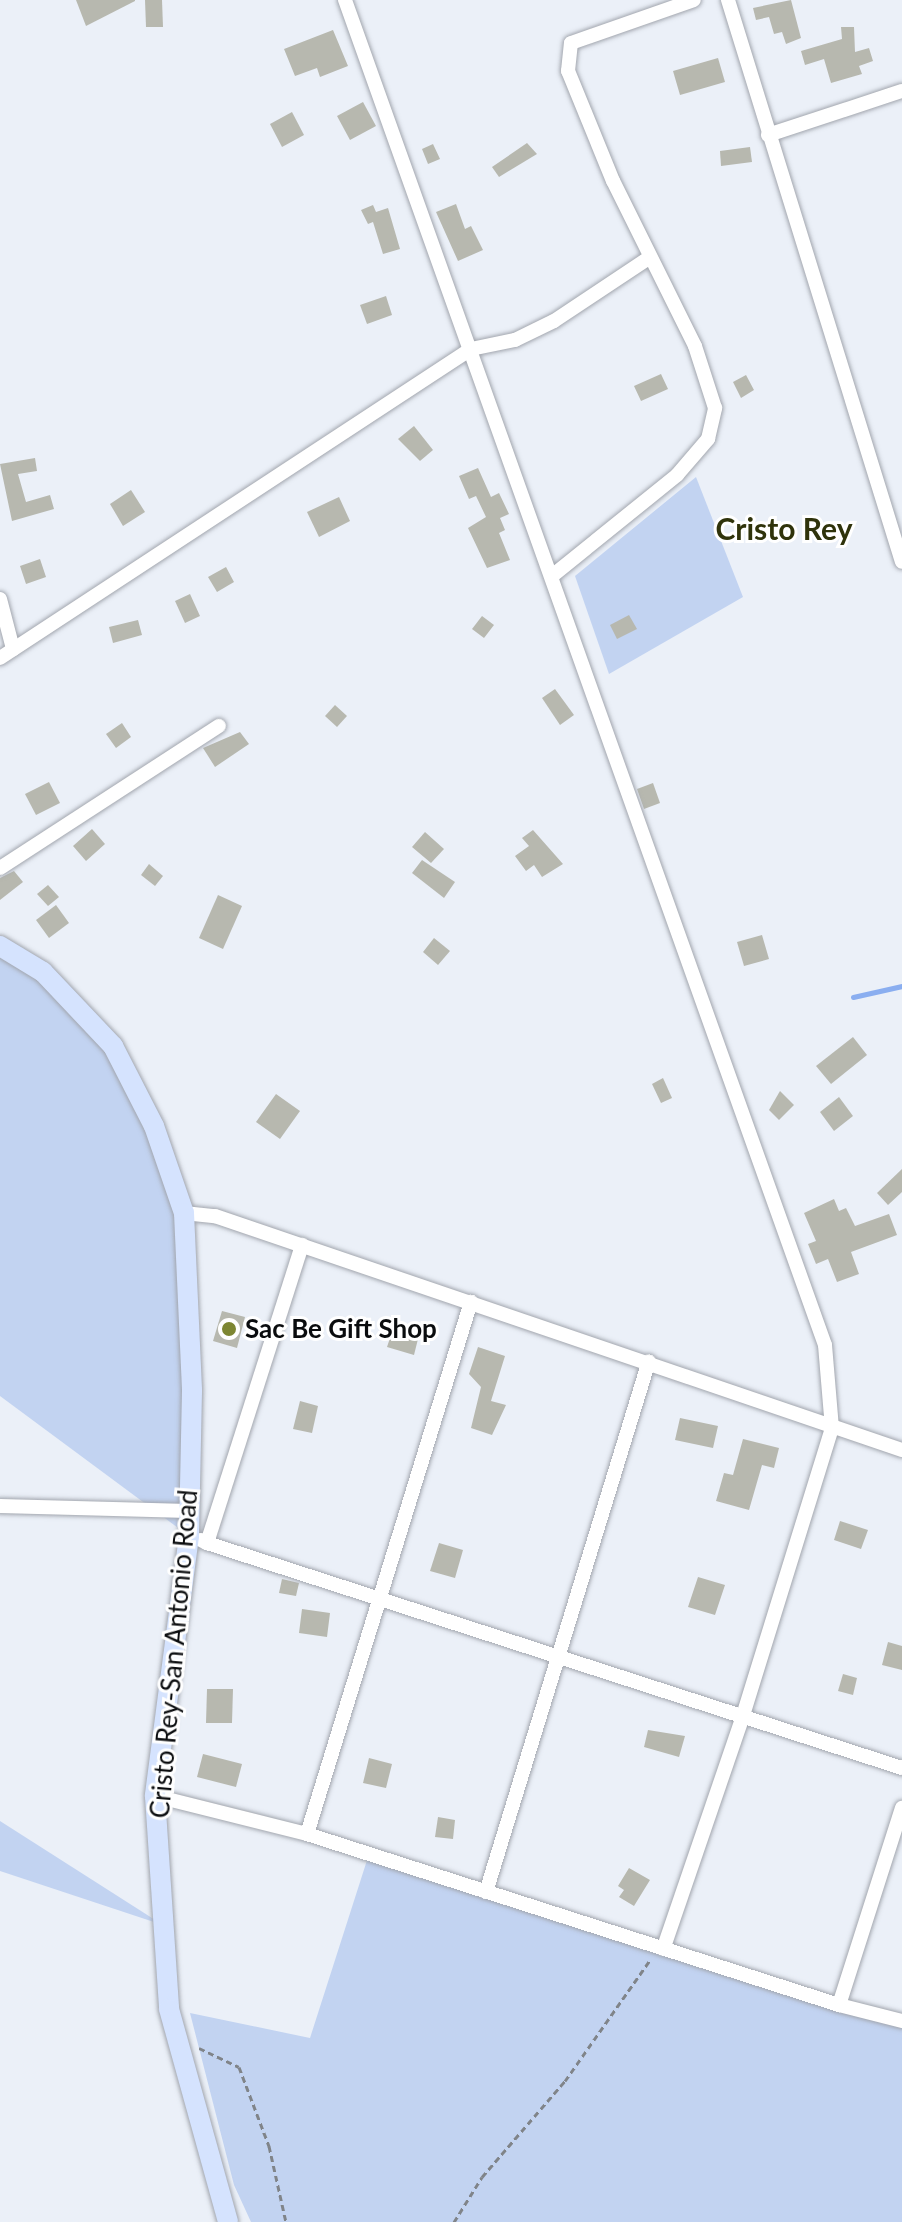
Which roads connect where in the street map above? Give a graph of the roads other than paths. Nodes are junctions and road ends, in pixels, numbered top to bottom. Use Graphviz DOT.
graph roads {
  1 [pos="345,0"];
  2 [pos="694,0"];
  3 [pos="728,0"];
  4 [pos="902,91"];
  5 [pos="768,135"];
  6 [pos="649,258"];
  7 [pos="471,349"];
  8 [pos="902,562"];
  9 [pos="552,576"];
  10 [pos="0,599"];
  11 [pos="13,649"];
  12 [pos="0,658"];
  13 [pos="219,726"];
  14 [pos="0,868"];
  15 [pos="0,946"];
  16 [pos="184,1213"];
  17 [pos="302,1245"];
  18 [pos="471,1302"];
  19 [pos="649,1361"];
  20 [pos="832,1428"];
  21 [pos="902,1450"];
  22 [pos="0,1506"];
  23 [pos="189,1511"];
  24 [pos="198,1539"];
  25 [pos="378,1598"];
  26 [pos="559,1657"];
  27 [pos="743,1716"];
  28 [pos="902,1768"];
  29 [pos="155,1796"];
  30 [pos="902,1808"];
  31 [pos="307,1834"];
  32 [pos="486,1892"];
  33 [pos="663,1949"];
  34 [pos="839,2005"];
  35 [pos="902,2021"];
  36 [pos="228,2222"];
  1 -- 7 [label="street"];
  2 -- 6 [label="street"];
  3 -- 5 [label="street"];
  4 -- 5 [label="street"];
  5 -- 8 [label="street"];
  6 -- 7 [label="street"];
  6 -- 9 [label="street"];
  7 -- 9 [label="street"];
  7 -- 11 [label="street"];
  9 -- 20 [label="street"];
  10 -- 11 [label="street"];
  11 -- 12 [label="street"];
  13 -- 14 [label="street"];
  15 -- 16 [label="main road, Cristo Rey-San Antonio Road"];
  16 -- 17 [label="street"];
  16 -- 23 [label="main road, Cristo Rey-San Antonio Road"];
  17 -- 18 [label="street"];
  17 -- 24 [label="street"];
  18 -- 19 [label="street"];
  18 -- 25 [label="street"];
  19 -- 20 [label="street"];
  19 -- 26 [label="street"];
  20 -- 21 [label="street"];
  20 -- 27 [label="street"];
  22 -- 23 [label="street"];
  23 -- 24 [label="main road, Cristo Rey-San Antonio Road"];
  24 -- 25 [label="street"];
  24 -- 29 [label="main road, Cristo Rey-San Antonio Road"];
  25 -- 26 [label="street"];
  25 -- 31 [label="street"];
  26 -- 27 [label="street"];
  26 -- 32 [label="street"];
  27 -- 28 [label="street"];
  27 -- 33 [label="street"];
  29 -- 31 [label="street"];
  29 -- 36 [label="main road, Cristo Rey-San Antonio Road"];
  30 -- 34 [label="street"];
  31 -- 32 [label="street"];
  32 -- 33 [label="street"];
  33 -- 34 [label="street"];
  34 -- 35 [label="street"];
}
